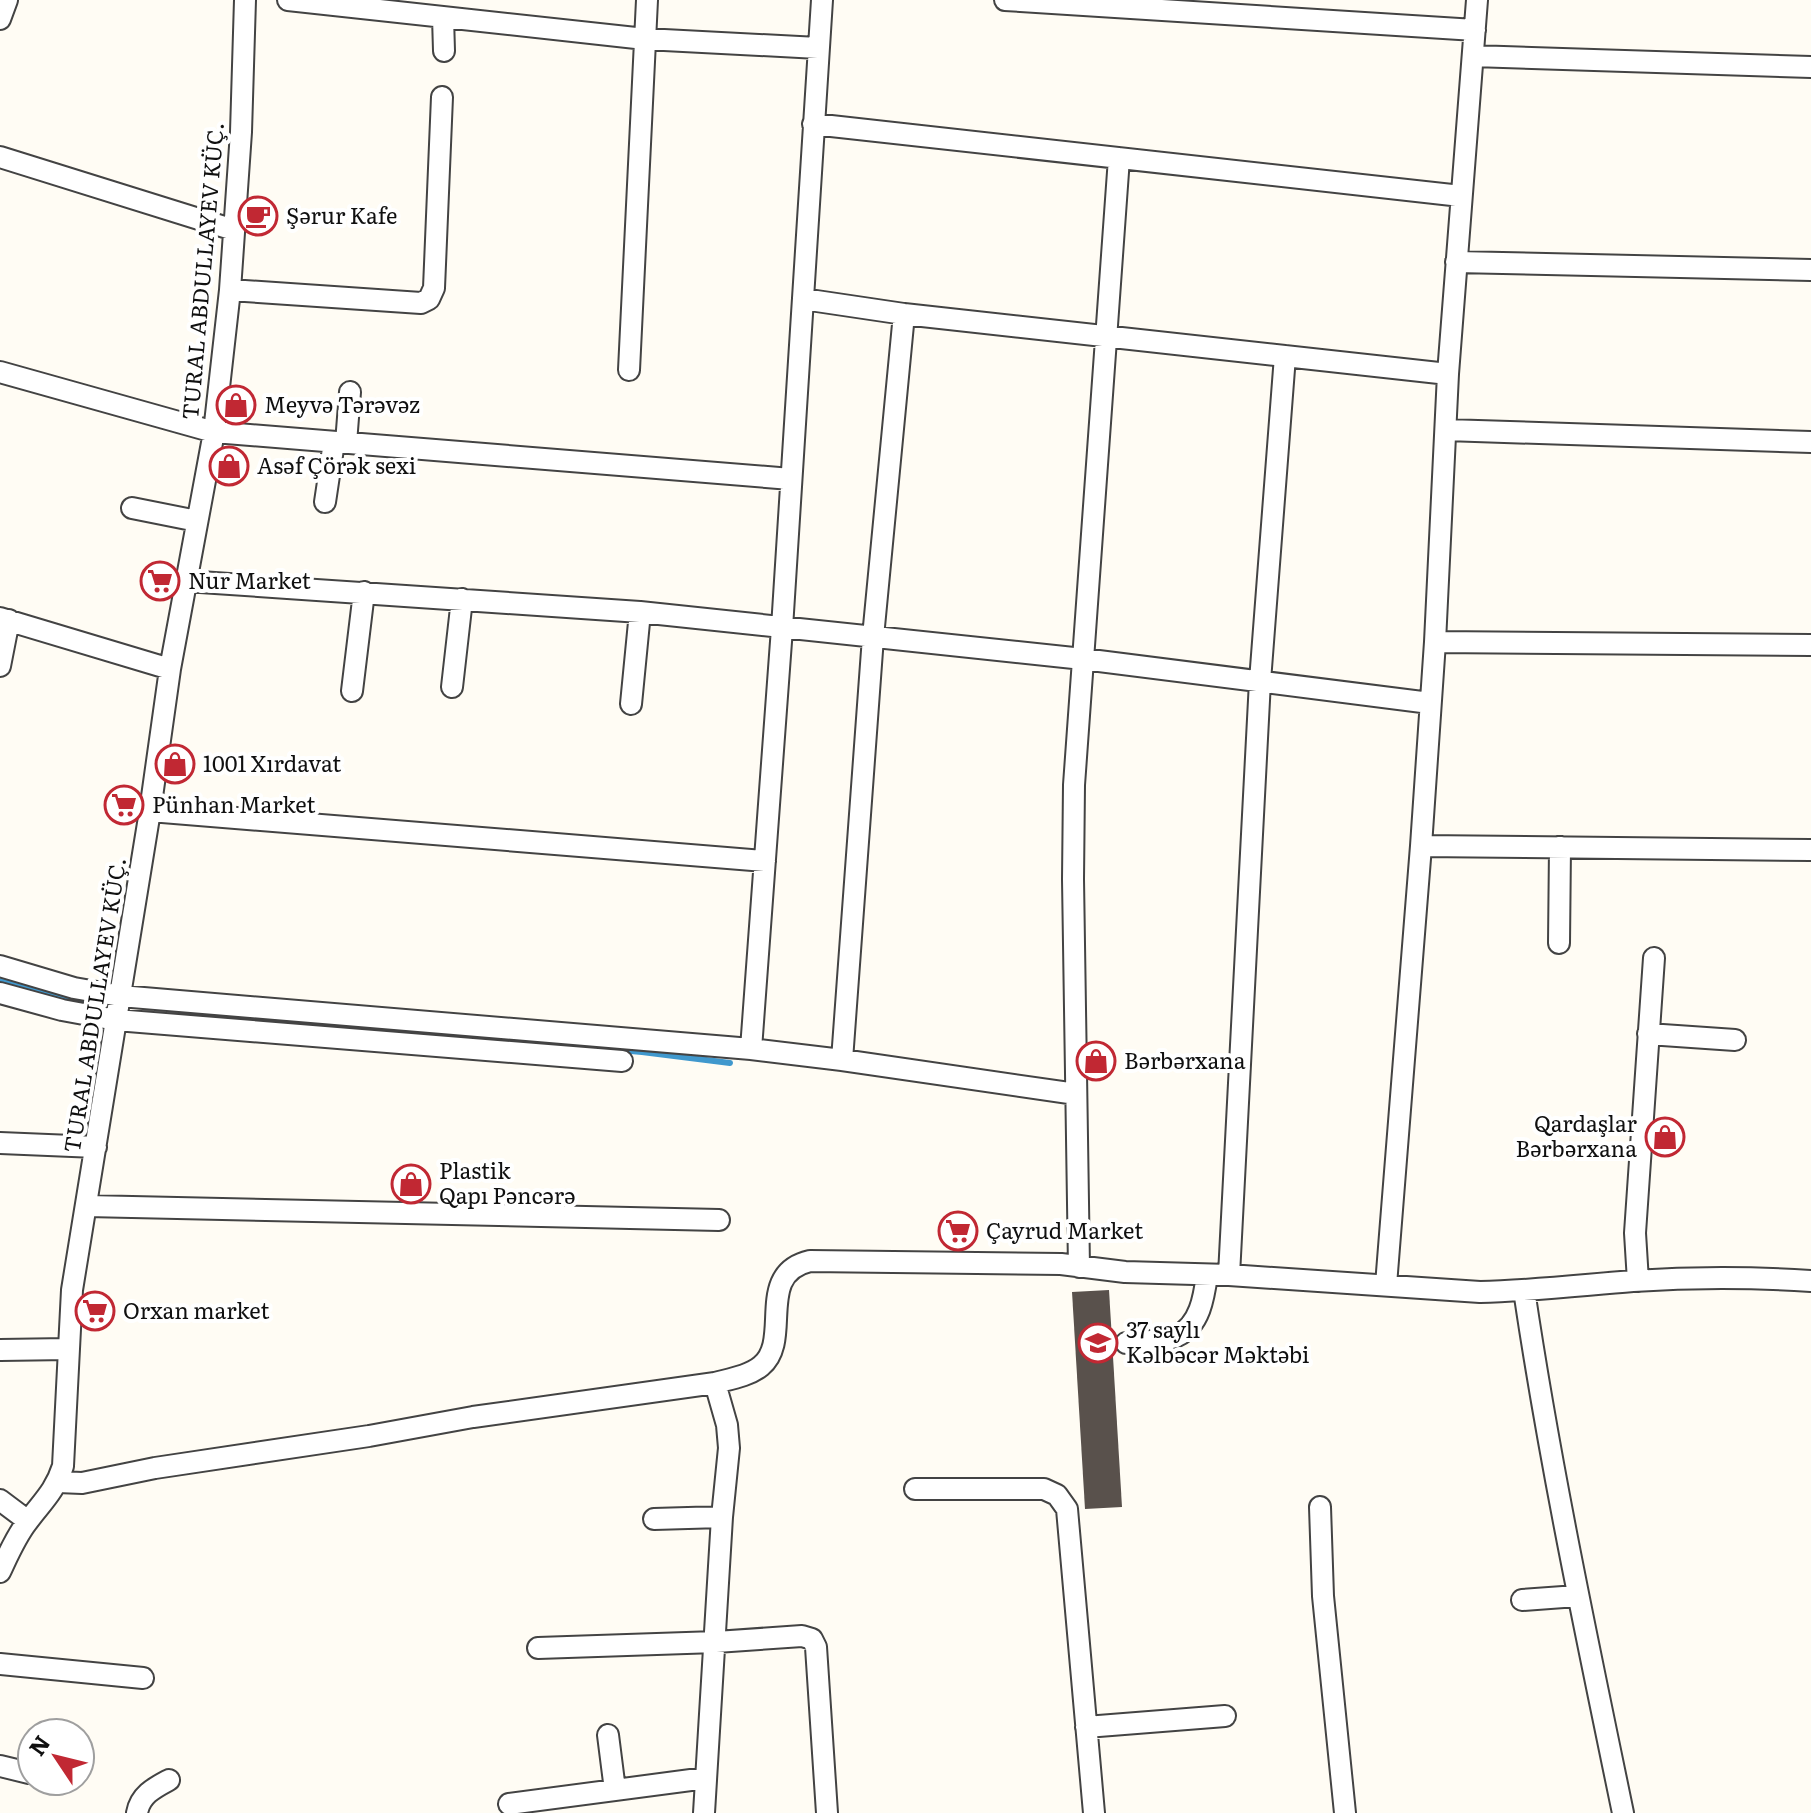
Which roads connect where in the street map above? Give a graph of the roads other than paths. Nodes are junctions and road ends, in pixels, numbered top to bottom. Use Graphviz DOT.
graph roads {
  1 [pos="7,0"];
  2 [pos="245,0"];
  3 [pos="288,0"];
  4 [pos="647,0"];
  5 [pos="822,0"];
  6 [pos="1005,0"];
  7 [pos="1477,0"];
  8 [pos="443,17"];
  9 [pos="0,19"];
  10 [pos="1475,30"];
  11 [pos="645,39"];
  12 [pos="818,48"];
  13 [pos="444,51"];
  14 [pos="1473,56"];
  15 [pos="1811,67"];
  16 [pos="442,97"];
  17 [pos="813,124"];
  18 [pos="0,157"];
  19 [pos="1119,158"];
  20 [pos="1461,196"];
  21 [pos="234,230"];
  22 [pos="1456,262"];
  23 [pos="1811,270"];
  24 [pos="230,290"];
  25 [pos="803,299"];
  26 [pos="904,314"];
  27 [pos="1106,336"];
  28 [pos="1285,356"];
  29 [pos="629,370"];
  30 [pos="0,372"];
  31 [pos="1448,374"];
  32 [pos="350,392"];
  33 [pos="1446,430"];
  34 [pos="214,432"];
  35 [pos="1811,442"];
  36 [pos="340,443"];
  37 [pos="791,479"];
  38 [pos="325,502"];
  39 [pos="132,508"];
  40 [pos="197,521"];
  41 [pos="185,581"];
  42 [pos="364,592"];
  43 [pos="462,599"];
  44 [pos="640,612"];
  45 [pos="5,619"];
  46 [pos="782,628"];
  47 [pos="873,637"];
  48 [pos="1435,642"];
  49 [pos="1811,645"];
  50 [pos="1083,659"];
  51 [pos="0,666"];
  52 [pos="170,669"];
  53 [pos="1260,681"];
  54 [pos="452,687"];
  55 [pos="352,691"];
  56 [pos="1430,703"];
  57 [pos="631,704"];
  58 [pos="150,811"];
  59 [pos="1421,846"];
  60 [pos="1560,847"];
  61 [pos="1811,850"];
  62 [pos="765,861"];
  63 [pos="1559,943"];
  64 [pos="1654,958"];
  65 [pos="0,966"];
  66 [pos="0,993"];
  67 [pos="120,996"];
  68 [pos="116,1020"];
  69 [pos="1648,1034"];
  70 [pos="1735,1040"];
  71 [pos="751,1049"];
  72 [pos="842,1060"];
  73 [pos="622,1061"];
  74 [pos="1076,1094"];
  75 [pos="0,1143"];
  76 [pos="96,1147"];
  77 [pos="87,1206"];
  78 [pos="719,1220"];
  79 [pos="1079,1267"];
  80 [pos="1207,1275"];
  81 [pos="1229,1275"];
  82 [pos="1638,1281"];
  83 [pos="1811,1281"];
  84 [pos="1386,1285"];
  85 [pos="1524,1290"];
  86 [pos="1126,1343"];
  87 [pos="68,1349"];
  88 [pos="0,1350"];
  89 [pos="715,1383"];
  90 [pos="58,1482"];
  91 [pos="915,1489"];
  92 [pos="0,1500"];
  93 [pos="1320,1507"];
  94 [pos="722,1517"];
  95 [pos="654,1519"];
  96 [pos="28,1521"];
  97 [pos="0,1572"];
  98 [pos="1577,1596"];
  99 [pos="1522,1600"];
  100 [pos="716,1642"];
  101 [pos="538,1648"];
  102 [pos="0,1664"];
  103 [pos="143,1678"];
  104 [pos="1225,1716"];
  105 [pos="1086,1727"];
  106 [pos="608,1735"];
  107 [pos="706,1778"];
  108 [pos="169,1780"];
  109 [pos="615,1790"];
  110 [pos="509,1804"];
  111 [pos="137,1813"];
  112 [pos="704,1813"];
  113 [pos="827,1813"];
  114 [pos="1094,1813"];
  115 [pos="1345,1813"];
  116 [pos="1623,1813"];
  1 -- 9 [label="street"];
  2 -- 21 [label="street, TURAL ABDULLAYEV KÜÇ."];
  3 -- 8 [label="street"];
  4 -- 11 [label="street"];
  5 -- 12 [label="street"];
  6 -- 10 [label="street"];
  7 -- 10 [label="street"];
  8 -- 11 [label="street"];
  8 -- 13 [label="street"];
  10 -- 14 [label="street"];
  11 -- 12 [label="street"];
  11 -- 29 [label="street"];
  12 -- 17 [label="street"];
  14 -- 15 [label="street"];
  14 -- 20 [label="street"];
  16 -- 24 [label="street"];
  17 -- 19 [label="street"];
  17 -- 25 [label="street"];
  18 -- 21 [label="street"];
  19 -- 20 [label="street"];
  19 -- 27 [label="street"];
  20 -- 22 [label="street"];
  21 -- 24 [label="street, TURAL ABDULLAYEV KÜÇ."];
  22 -- 23 [label="street"];
  22 -- 31 [label="street"];
  24 -- 34 [label="street, TURAL ABDULLAYEV KÜÇ."];
  25 -- 26 [label="street"];
  25 -- 37 [label="street"];
  26 -- 27 [label="street"];
  26 -- 47 [label="street"];
  27 -- 28 [label="street"];
  27 -- 50 [label="street"];
  28 -- 31 [label="street"];
  28 -- 53 [label="street"];
  30 -- 34 [label="street"];
  31 -- 33 [label="street"];
  32 -- 36 [label="street"];
  33 -- 35 [label="street"];
  33 -- 48 [label="street"];
  34 -- 36 [label="street"];
  34 -- 40 [label="street, TURAL ABDULLAYEV KÜÇ."];
  36 -- 37 [label="street"];
  36 -- 38 [label="street"];
  37 -- 46 [label="street"];
  39 -- 40 [label="street"];
  40 -- 41 [label="street, TURAL ABDULLAYEV KÜÇ."];
  41 -- 42 [label="street"];
  41 -- 52 [label="street, TURAL ABDULLAYEV KÜÇ."];
  42 -- 43 [label="street"];
  42 -- 55 [label="street"];
  43 -- 44 [label="street"];
  43 -- 54 [label="street"];
  44 -- 46 [label="street"];
  44 -- 57 [label="street"];
  45 -- 51 [label="street"];
  45 -- 52 [label="street"];
  46 -- 47 [label="street"];
  46 -- 62 [label="street"];
  47 -- 50 [label="street"];
  47 -- 72 [label="street"];
  48 -- 49 [label="street"];
  48 -- 56 [label="street"];
  50 -- 53 [label="street"];
  50 -- 74 [label="street"];
  52 -- 58 [label="street, TURAL ABDULLAYEV KÜÇ."];
  53 -- 56 [label="street"];
  53 -- 81 [label="street"];
  56 -- 59 [label="street"];
  58 -- 62 [label="street"];
  58 -- 67 [label="street, TURAL ABDULLAYEV KÜÇ."];
  59 -- 60 [label="street"];
  59 -- 84 [label="street"];
  60 -- 61 [label="street"];
  60 -- 63 [label="street"];
  62 -- 71 [label="street"];
  64 -- 69 [label="street"];
  65 -- 67 [label="street"];
  66 -- 68 [label="street"];
  67 -- 68 [label="street, TURAL ABDULLAYEV KÜÇ."];
  67 -- 71 [label="street"];
  68 -- 73 [label="street"];
  68 -- 76 [label="street, TURAL ABDULLAYEV KÜÇ."];
  69 -- 70 [label="street"];
  69 -- 82 [label="street"];
  71 -- 72 [label="street"];
  72 -- 74 [label="street"];
  74 -- 79 [label="street"];
  75 -- 76 [label="street"];
  76 -- 77 [label="street, TURAL ABDULLAYEV KÜÇ."];
  77 -- 78 [label="street"];
  77 -- 87 [label="street, TURAL ABDULLAYEV KÜÇ."];
  79 -- 80 [label="street"];
  79 -- 89 [label="street"];
  80 -- 81 [label="street"];
  80 -- 86 [label="street"];
  81 -- 84 [label="street"];
  82 -- 83 [label="street"];
  82 -- 85 [label="street"];
  84 -- 85 [label="street"];
  85 -- 98 [label="street"];
  87 -- 88 [label="street"];
  87 -- 90 [label="street, TURAL ABDULLAYEV KÜÇ."];
  89 -- 90 [label="street"];
  89 -- 94 [label="street"];
  90 -- 96 [label="street, TURAL ABDULLAYEV KÜÇ."];
  91 -- 105 [label="street"];
  92 -- 96 [label="street"];
  93 -- 115 [label="street"];
  94 -- 95 [label="street"];
  94 -- 100 [label="street"];
  96 -- 97 [label="street, TURAL ABDULLAYEV KÜÇ."];
  98 -- 99 [label="street"];
  98 -- 116 [label="street"];
  100 -- 101 [label="street"];
  100 -- 107 [label="street"];
  100 -- 113 [label="street"];
  102 -- 103 [label="street"];
  104 -- 105 [label="street"];
  105 -- 114 [label="street"];
  106 -- 109 [label="street"];
  107 -- 109 [label="street"];
  107 -- 112 [label="street"];
  108 -- 111 [label="street"];
  109 -- 110 [label="street"];
}
